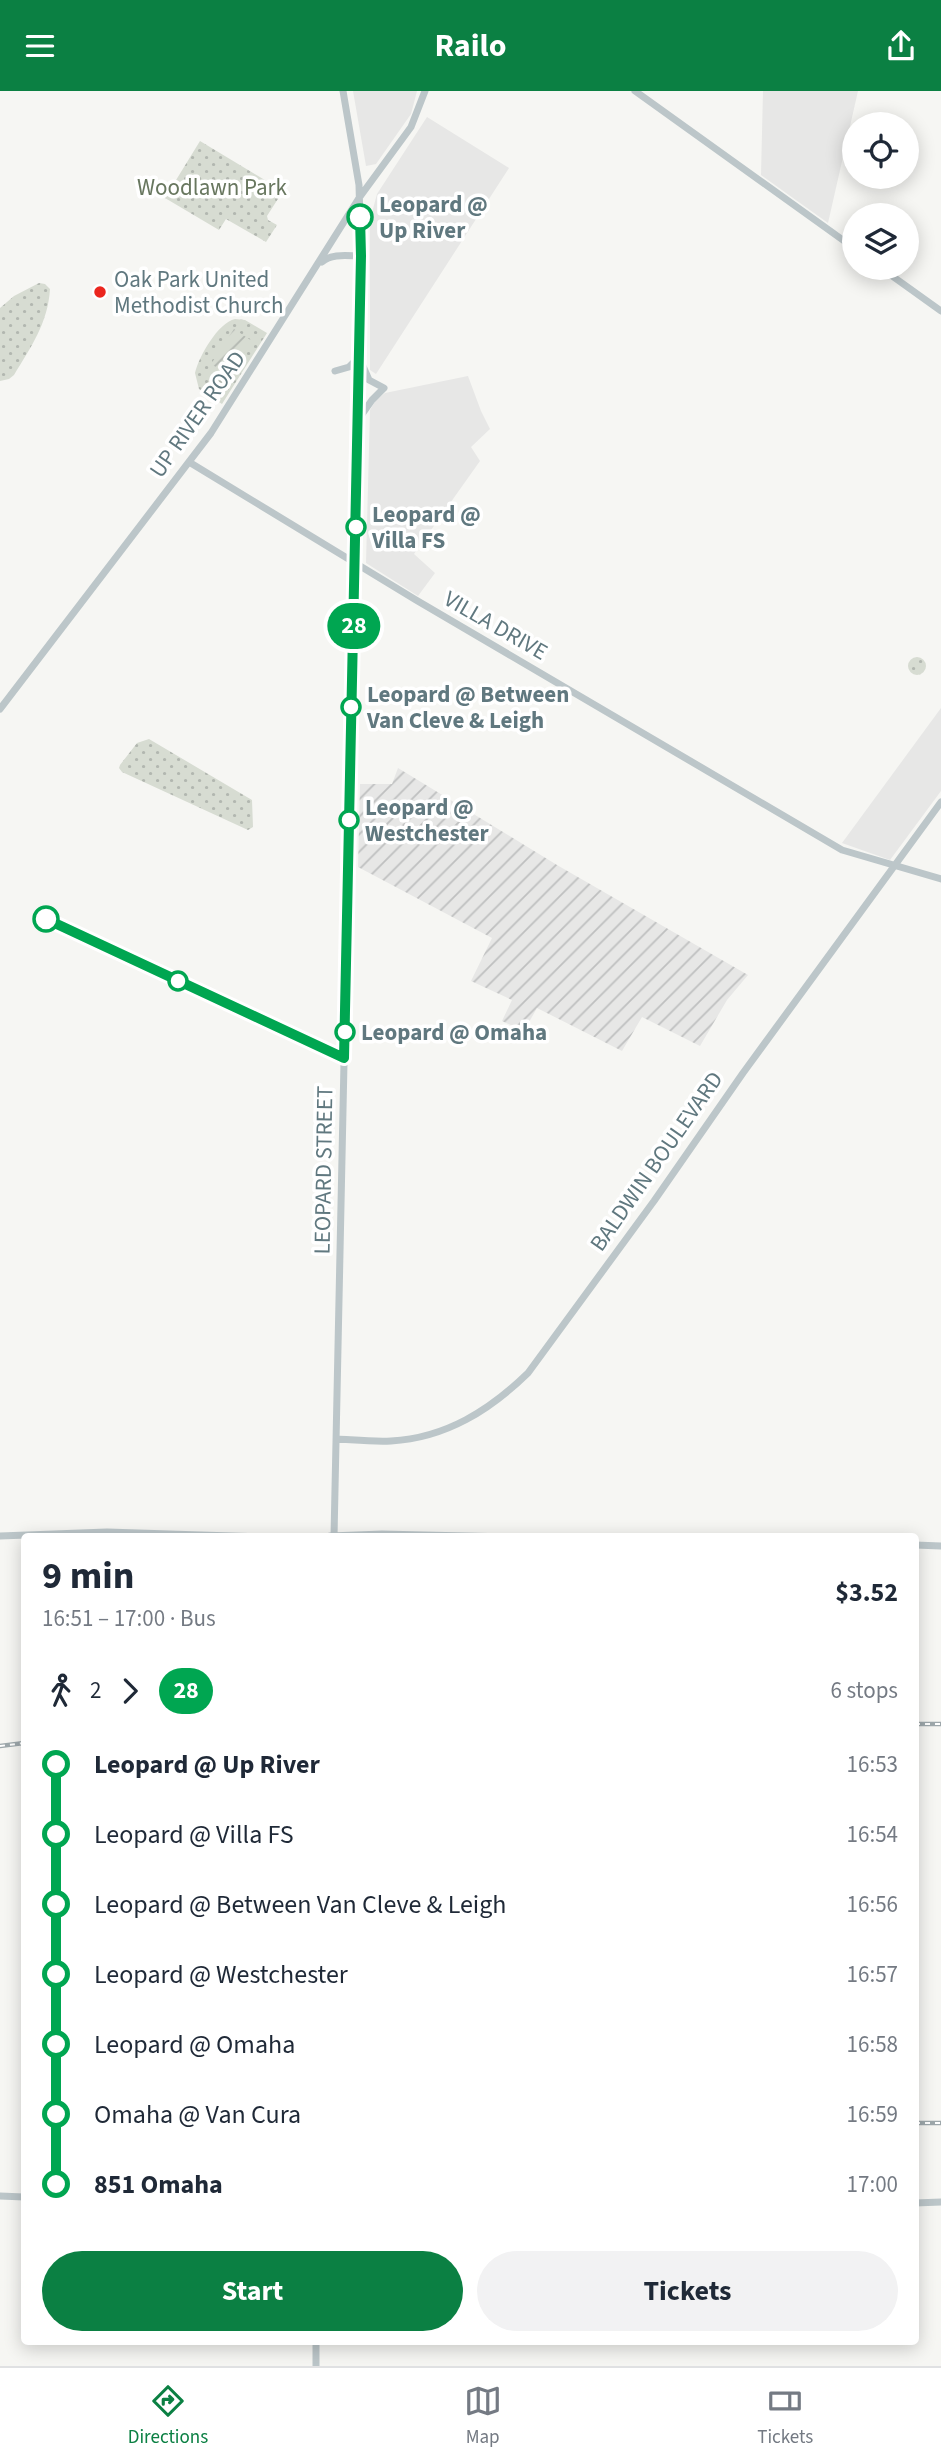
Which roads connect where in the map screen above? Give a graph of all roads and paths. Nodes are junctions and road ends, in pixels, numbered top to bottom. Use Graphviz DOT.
graph roads {
  1 [pos="343,91"];
  2 [pos="425,91"];
  3 [pos="635,91"];
  4 [pos="359,198"];
  5 [pos="842,239"];
  6 [pos="361,256"];
  7 [pos="319,265"];
  8 [pos="898,280"];
  9 [pos="941,311"];
  10 [pos="359,358"];
  11 [pos="335,371"];
  12 [pos="358,421"];
  13 [pos="188,462"];
  14 [pos="355,563"];
  15 [pos="0,709"];
  16 [pos="941,803"];
  17 [pos="895,867"];
  18 [pos="941,880"];
  19 [pos="337,1439"];
  20 [pos="80,1533"];
  21 [pos="138,1533"];
  22 [pos="332,1533"];
  23 [pos="21,1535"];
  24 [pos="0,1536"];
  25 [pos="919,1545"];
  26 [pos="941,1546"];
  27 [pos="0,2196"];
  28 [pos="21,2197"];
  29 [pos="919,2203"];
  30 [pos="941,2203"];
  31 [pos="316,2345"];
  32 [pos="316,2366"];
  1 -- 4 [label="main road, LEOPARD STREET"];
  2 -- 4 [label="main road, UP RIVER ROAD"];
  3 -- 5 [label="main road"];
  4 -- 6 [label="main road, LEOPARD STREET"];
  4 -- 7 [label="main road, UP RIVER ROAD"];
  6 -- 7 [label="main road"];
  6 -- 10 [label="main road, LEOPARD STREET"];
  7 -- 13 [label="main road, UP RIVER ROAD"];
  8 -- 9 [label="main road"];
  10 -- 11 [label="main road"];
  10 -- 12 [label="main road, LEOPARD STREET"];
  10 -- 12 [label="main road"];
  12 -- 14 [label="main road, LEOPARD STREET"];
  13 -- 14 [label="main road, VILLA DRIVE"];
  13 -- 15 [label="main road, UP RIVER ROAD"];
  14 -- 17 [label="main road, VILLA DRIVE"];
  14 -- 19 [label="main road, LEOPARD STREET"];
  16 -- 17 [label="main road, BALDWIN BOULEVARD"];
  17 -- 18 [label="main road, VILLA DRIVE"];
  17 -- 19 [label="main road, BALDWIN BOULEVARD"];
  19 -- 22 [label="main road, LEOPARD STREET"];
  20 -- 21 [label="main road"];
  23 -- 24 [label="main road"];
  25 -- 26 [label="main road"];
  27 -- 28 [label="main road"];
  29 -- 30 [label="main road"];
  31 -- 32 [label="main road"];
}
